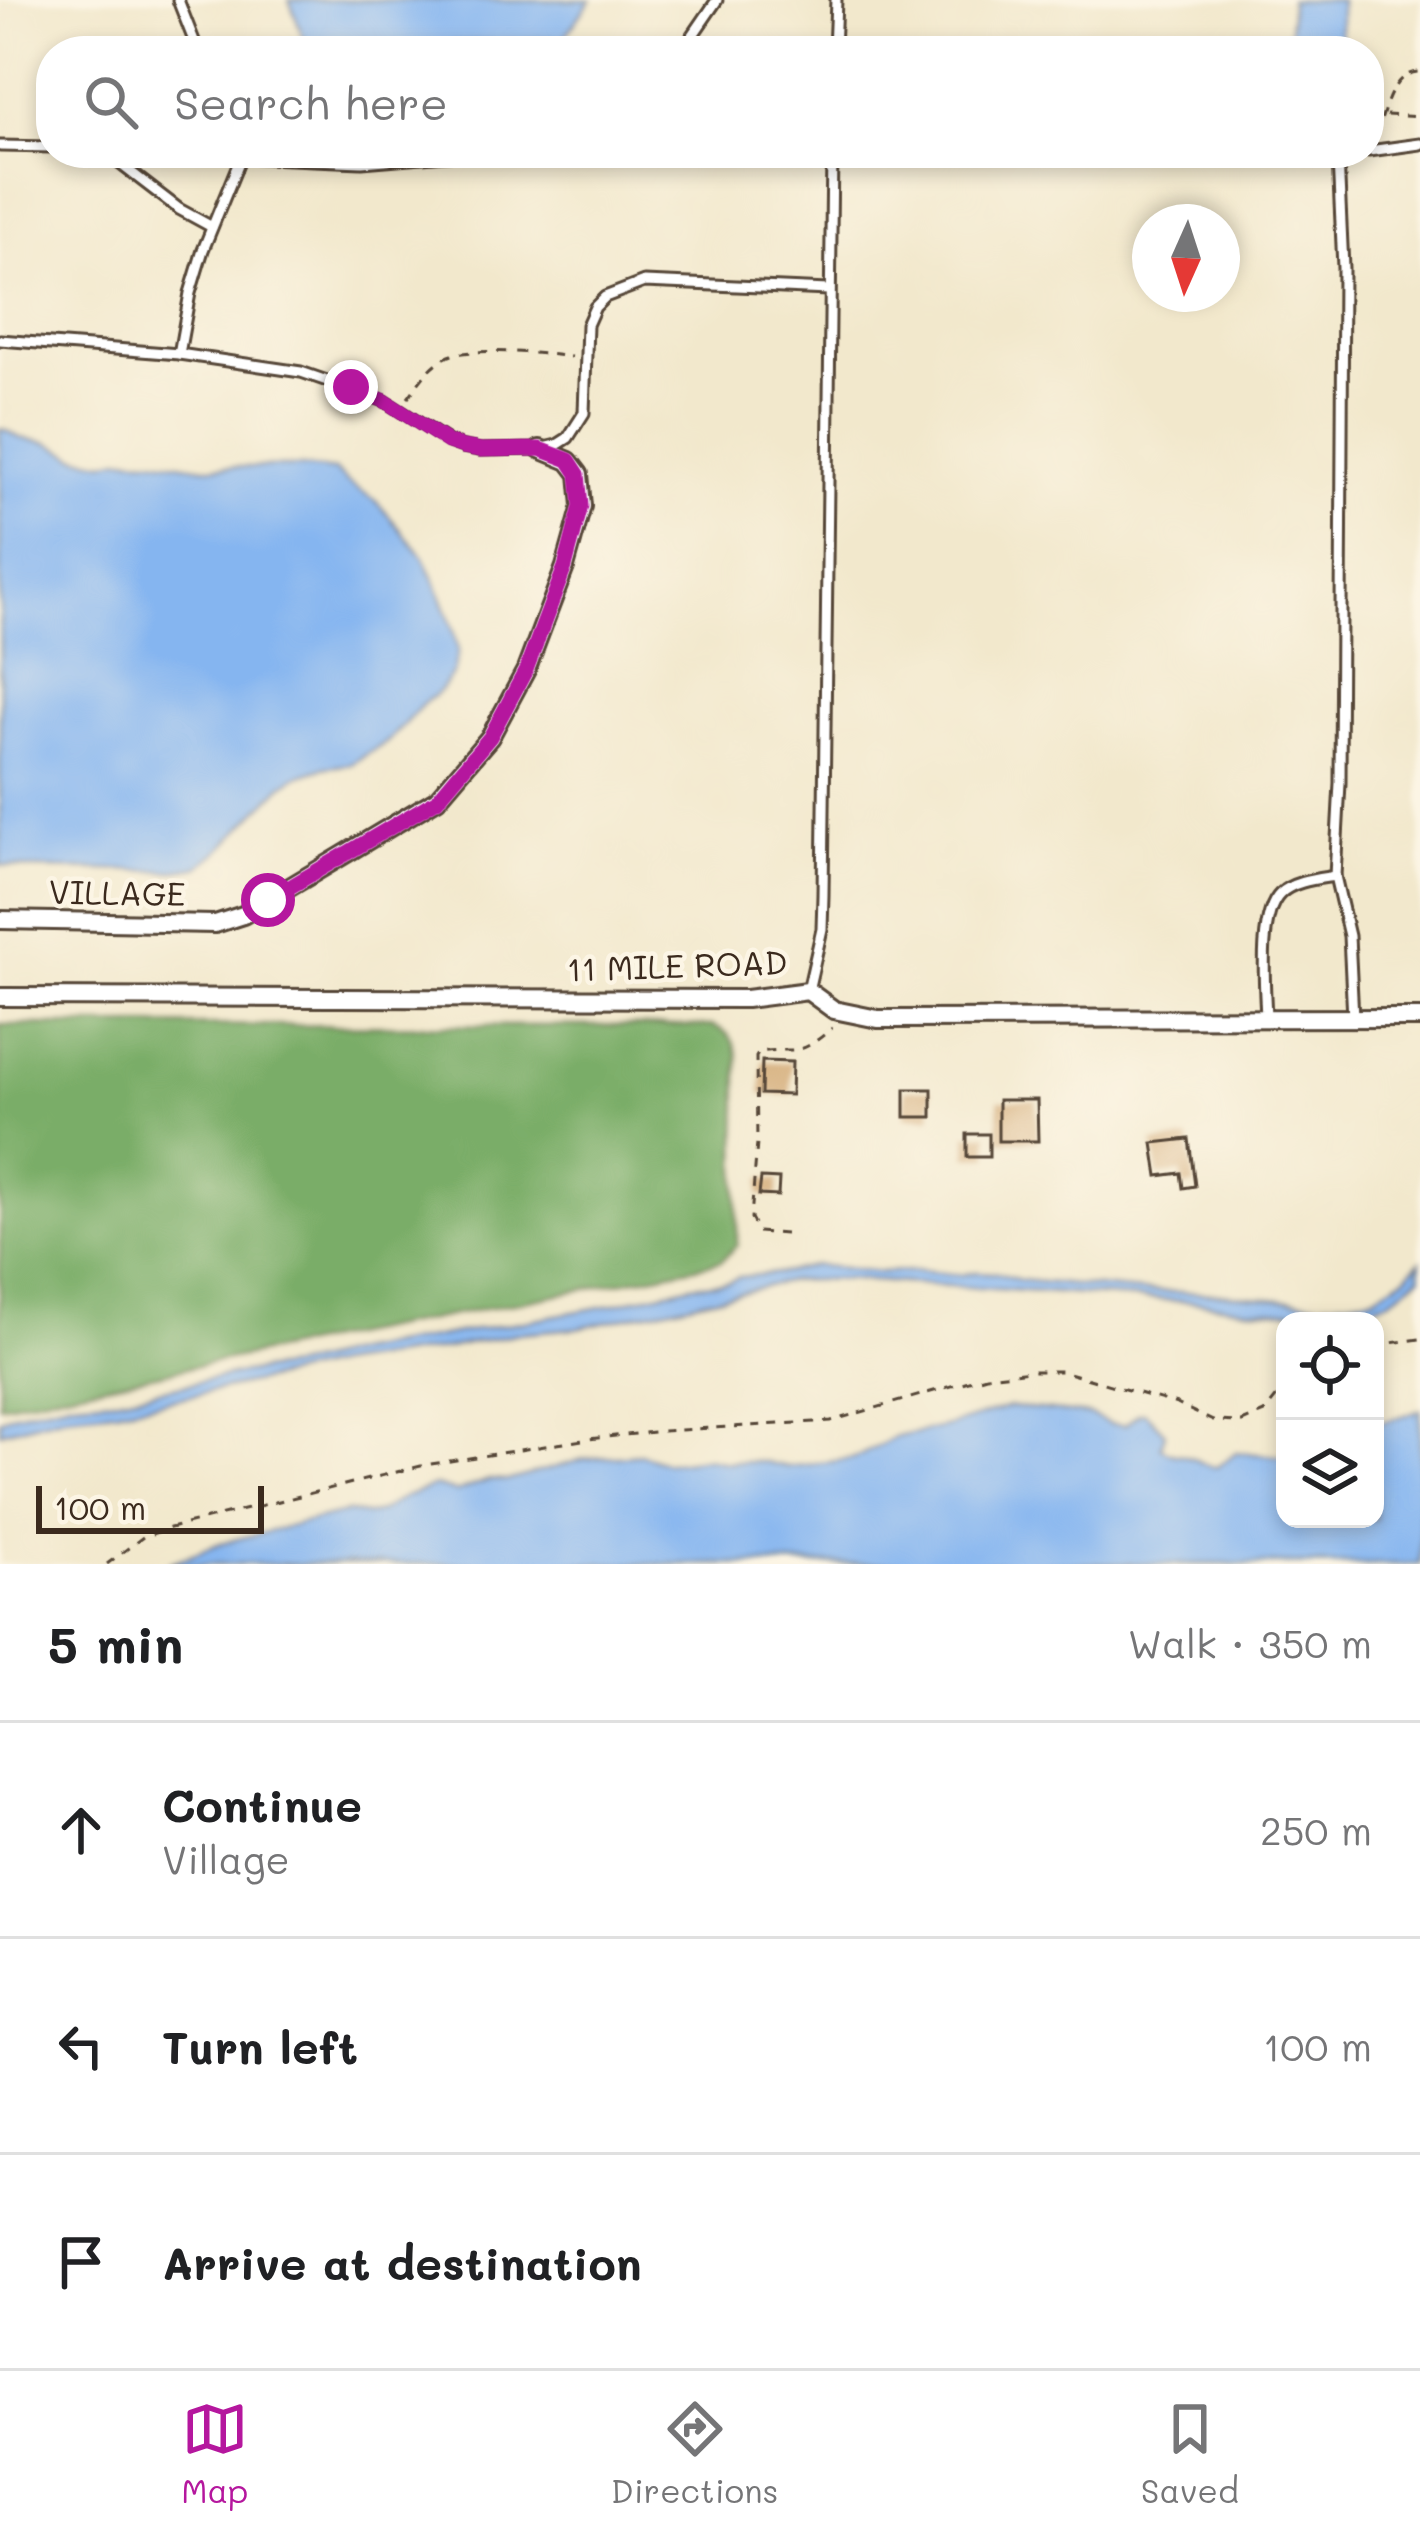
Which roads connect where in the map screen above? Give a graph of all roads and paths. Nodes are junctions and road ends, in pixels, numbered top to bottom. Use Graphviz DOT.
graph roads {
  1 [pos="178,0"];
  2 [pos="717,0"];
  3 [pos="836,0"];
  4 [pos="192,36"];
  5 [pos="692,36"];
  6 [pos="835,36"];
  7 [pos="1420,72"];
  8 [pos="1384,115"];
  9 [pos="1420,117"];
  10 [pos="1420,145"];
  11 [pos="0,146"];
  12 [pos="36,147"];
  13 [pos="1384,150"];
  14 [pos="126,168"];
  15 [pos="235,168"];
  16 [pos="832,168"];
  17 [pos="1338,168"];
  18 [pos="212,227"];
  19 [pos="828,290"];
  20 [pos="0,340"];
  21 [pos="179,354"];
  22 [pos="585,360"];
  23 [pos="399,410"];
  24 [pos="540,449"];
  25 [pos="1335,876"];
  26 [pos="0,920"];
  27 [pos="808,992"];
  28 [pos="0,997"];
  29 [pos="847,1014"];
  30 [pos="1265,1018"];
  31 [pos="1353,1018"];
  32 [pos="1420,1018"];
  33 [pos="785,1234"];
  34 [pos="1420,1339"];
  35 [pos="1384,1344"];
  36 [pos="1276,1398"];
  37 [pos="107,1564"];
  1 -- 4 [label="lane"];
  2 -- 5 [label="lane"];
  3 -- 6 [label="lane"];
  7 -- 8 [label="path"];
  8 -- 9 [label="path"];
  10 -- 13 [label="lane"];
  11 -- 12 [label="lane"];
  14 -- 18 [label="lane"];
  15 -- 18 [label="lane"];
  16 -- 19 [label="lane"];
  17 -- 25 [label="lane"];
  18 -- 21 [label="lane"];
  19 -- 22 [label="lane"];
  19 -- 27 [label="lane"];
  20 -- 21 [label="lane"];
  21 -- 23 [label="lane"];
  22 -- 23 [label="path"];
  22 -- 24 [label="lane"];
  23 -- 24 [label="lane"];
  24 -- 26 [label="street, VILLAGE"];
  25 -- 30 [label="lane"];
  25 -- 31 [label="lane"];
  27 -- 28 [label="street, 11 MILE ROAD"];
  27 -- 29 [label="street, 11 MILE ROAD"];
  29 -- 30 [label="street, 11 MILE ROAD"];
  29 -- 33 [label="path"];
  30 -- 31 [label="street, 11 MILE ROAD"];
  31 -- 32 [label="street, 11 MILE ROAD"];
  34 -- 35 [label="path"];
  36 -- 37 [label="path"];
}
